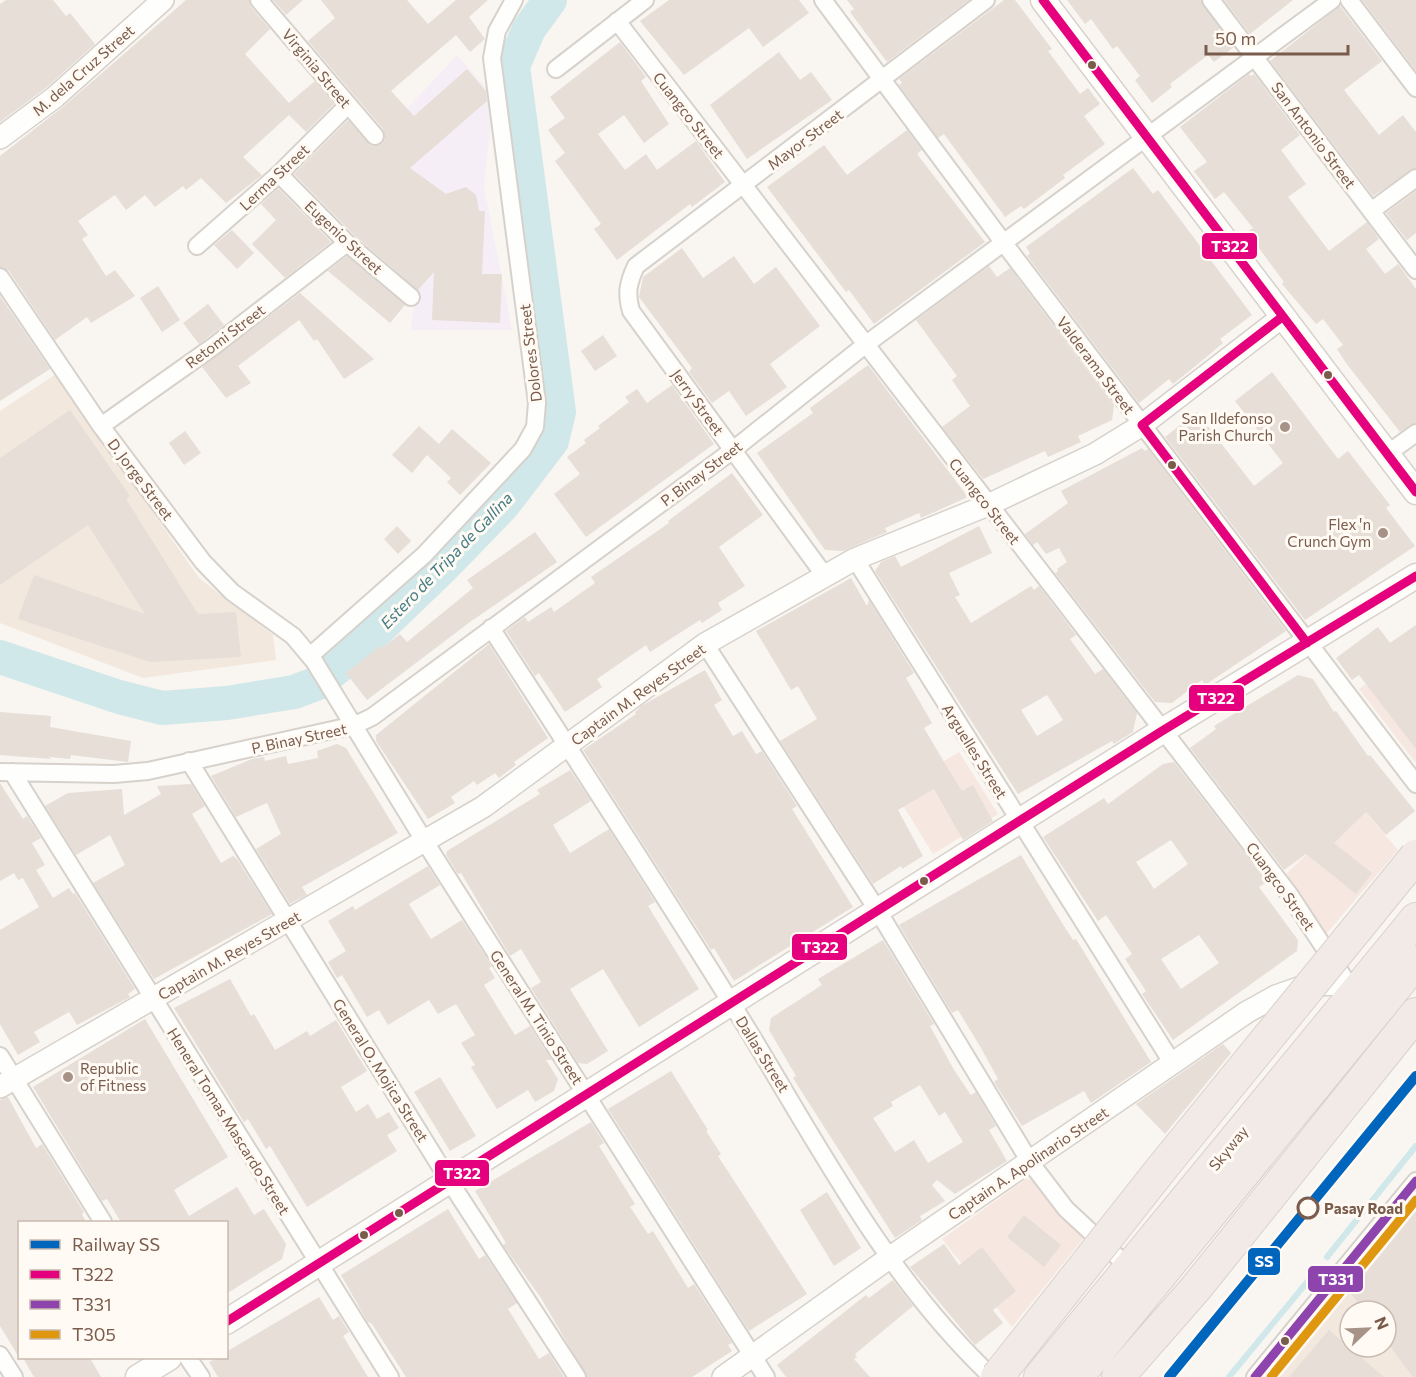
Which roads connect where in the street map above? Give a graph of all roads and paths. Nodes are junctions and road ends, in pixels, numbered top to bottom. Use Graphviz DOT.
graph roads {
  1 [pos="163,0"];
  2 [pos="259,0"];
  3 [pos="514,0"];
  4 [pos="645,0"];
  5 [pos="823,0"];
  6 [pos="987,0"];
  7 [pos="1043,0"];
  8 [pos="1211,0"];
  9 [pos="1332,0"];
  10 [pos="1349,0"];
  11 [pos="617,21"];
  12 [pos="1255,58"];
  13 [pos="556,69"];
  14 [pos="883,80"];
  15 [pos="1416,88"];
  16 [pos="348,105"];
  17 [pos="375,136"];
  18 [pos="1146,137"];
  19 [pos="0,138"];
  20 [pos="279,174"];
  21 [pos="1416,178"];
  22 [pos="744,185"];
  23 [pos="1371,211"];
  24 [pos="1003,242"];
  25 [pos="347,243"];
  26 [pos="197,246"];
  27 [pos="1416,270"];
  28 [pos="0,277"];
  29 [pos="628,282"];
  30 [pos="411,297"];
  31 [pos="1282,317"];
  32 [pos="864,345"];
  33 [pos="1142,425"];
  34 [pos="101,426"];
  35 [pos="1416,433"];
  36 [pos="733,450"];
  37 [pos="1386,454"];
  38 [pos="1416,492"];
  39 [pos="988,505"];
  40 [pos="855,559"];
  41 [pos="825,576"];
  42 [pos="1416,576"];
  43 [pos="491,628"];
  44 [pos="1307,643"];
  45 [pos="705,644"];
  46 [pos="312,659"];
  47 [pos="355,725"];
  48 [pos="1162,731"];
  49 [pos="567,745"];
  50 [pos="189,761"];
  51 [pos="6,772"];
  52 [pos="1416,784"];
  53 [pos="1018,821"];
  54 [pos="425,842"];
  55 [pos="1416,856"];
  56 [pos="878,910"];
  57 [pos="1416,919"];
  58 [pos="288,921"];
  59 [pos="1416,962"];
  60 [pos="1348,984"];
  61 [pos="153,999"];
  62 [pos="732,1005"];
  63 [pos="1416,1014"];
  64 [pos="0,1056"];
  65 [pos="1173,1064"];
  66 [pos="7,1083"];
  67 [pos="587,1096"];
  68 [pos="1030,1162"];
  69 [pos="450,1182"];
  70 [pos="1416,1182"];
  71 [pos="102,1221"];
  72 [pos="889,1258"];
  73 [pos="1123,1262"];
  74 [pos="319,1264"];
  75 [pos="228,1321"];
  76 [pos="0,1355"];
  77 [pos="751,1357"];
  78 [pos="167,1359"];
  79 [pos="189,1359"];
  80 [pos="14,1377"];
  81 [pos="138,1377"];
  82 [pos="201,1377"];
  83 [pos="390,1377"];
  84 [pos="577,1377"];
  85 [pos="723,1377"];
  86 [pos="766,1377"];
  87 [pos="992,1377"];
  88 [pos="997,1377"];
  89 [pos="1040,1377"];
  90 [pos="1077,1377"];
  91 [pos="1118,1377"];
  92 [pos="1255,1377"];
  1 -- 19 [label="street, M. dela Cruz Street"];
  2 -- 16 [label="street, Virginia Street"];
  3 -- 46 [label="street, Dolores Street"];
  4 -- 11 [label="street"];
  5 -- 14 [label="street, Valderama Street"];
  6 -- 14 [label="street, Mayor Street"];
  7 -- 18 [label="main road"];
  8 -- 12 [label="street, San Antonio Street"];
  9 -- 12 [label="street, P. Binay Street"];
  10 -- 15 [label="street"];
  11 -- 13 [label="street"];
  11 -- 22 [label="street, Cuangco Street"];
  12 -- 18 [label="street, P. Binay Street"];
  12 -- 23 [label="street, San Antonio Street"];
  14 -- 22 [label="street, Mayor Street"];
  14 -- 24 [label="street, Valderama Street"];
  16 -- 17 [label="street, Virginia Street"];
  16 -- 20 [label="street, Lerma Street"];
  18 -- 24 [label="street, P. Binay Street"];
  18 -- 31 [label="main road"];
  20 -- 25 [label="street, Eugenio Street"];
  20 -- 26 [label="street, Lerma Street"];
  21 -- 23 [label="street"];
  22 -- 29 [label="street, Mayor Street"];
  22 -- 32 [label="street, Cuangco Street"];
  23 -- 27 [label="street, San Antonio Street"];
  24 -- 32 [label="street, P. Binay Street"];
  24 -- 33 [label="street, Valderama Street"];
  25 -- 30 [label="street, Eugenio Street"];
  25 -- 34 [label="street, Retomi Street"];
  28 -- 34 [label="street, D. Jorge Street"];
  29 -- 36 [label="street, Jerry Street"];
  31 -- 33 [label="street, Captain M. Reyes Street"];
  31 -- 37 [label="main road"];
  32 -- 36 [label="street, P. Binay Street"];
  32 -- 39 [label="street, Cuangco Street"];
  33 -- 39 [label="street, Captain M. Reyes Street"];
  33 -- 44 [label="street, Valderama Street"];
  34 -- 46 [label="street, D. Jorge Street"];
  35 -- 37 [label="street"];
  36 -- 41 [label="street, Jerry Street"];
  36 -- 43 [label="street, P. Binay Street"];
  37 -- 38 [label="main road"];
  39 -- 40 [label="street, Captain M. Reyes Street"];
  39 -- 48 [label="street, Cuangco Street"];
  40 -- 41 [label="street, Captain M. Reyes Street"];
  40 -- 53 [label="street, Arguelles Street"];
  41 -- 45 [label="street, Captain M. Reyes Street"];
  42 -- 44 [label="main road"];
  43 -- 47 [label="street, P. Binay Street"];
  43 -- 49 [label="street, Dallas Street"];
  44 -- 48 [label="main road"];
  44 -- 52 [label="street, Valderama Street"];
  45 -- 49 [label="street, Captain M. Reyes Street"];
  45 -- 56 [label="street"];
  46 -- 47 [label="street, General M. Tinio Street"];
  47 -- 50 [label="street, P. Binay Street"];
  47 -- 54 [label="street, General M. Tinio Street"];
  48 -- 53 [label="main road"];
  48 -- 60 [label="street, Cuangco Street"];
  49 -- 54 [label="street, Captain M. Reyes Street"];
  49 -- 62 [label="street, Dallas Street"];
  50 -- 51 [label="street, P. Binay Street"];
  50 -- 58 [label="street, General O. Mojica Street"];
  51 -- 61 [label="street, Heneral Tomas Mascardo Street"];
  53 -- 56 [label="main road"];
  53 -- 65 [label="street, Arguelles Street"];
  54 -- 58 [label="street, Captain M. Reyes Street"];
  54 -- 67 [label="street, General M. Tinio Street"];
  55 -- 88 [label="highway, bridge"];
  56 -- 62 [label="main road"];
  56 -- 68 [label="street"];
  57 -- 89 [label="highway, Skyway"];
  58 -- 61 [label="street, Captain M. Reyes Street"];
  58 -- 69 [label="street, General O. Mojica Street"];
  59 -- 90 [label="highway, Skyway"];
  60 -- 65 [label="street, Captain A. Apolinario Street"];
  61 -- 66 [label="street, Captain M. Reyes Street"];
  61 -- 74 [label="street, Heneral Tomas Mascardo Street"];
  62 -- 67 [label="main road"];
  62 -- 72 [label="street, Dallas Street"];
  63 -- 91 [label="highway"];
  64 -- 66 [label="street"];
  65 -- 68 [label="street, Captain A. Apolinario Street"];
  66 -- 71 [label="street"];
  67 -- 69 [label="main road"];
  67 -- 77 [label="street, General M. Tinio Street"];
  68 -- 72 [label="street, Captain A. Apolinario Street"];
  68 -- 73 [label="street"];
  69 -- 74 [label="main road"];
  69 -- 84 [label="street, General O. Mojica Street"];
  70 -- 92 [label="street"];
  72 -- 77 [label="street, Captain A. Apolinario Street"];
  72 -- 87 [label="street, Dallas Street"];
  74 -- 75 [label="main road"];
  74 -- 83 [label="street, Heneral Tomas Mascardo Street"];
  76 -- 80 [label="street"];
  77 -- 85 [label="street, Captain A. Apolinario Street"];
  77 -- 86 [label="street, General M. Tinio Street"];
  78 -- 81 [label="main road"];
  79 -- 82 [label="street"];
}
